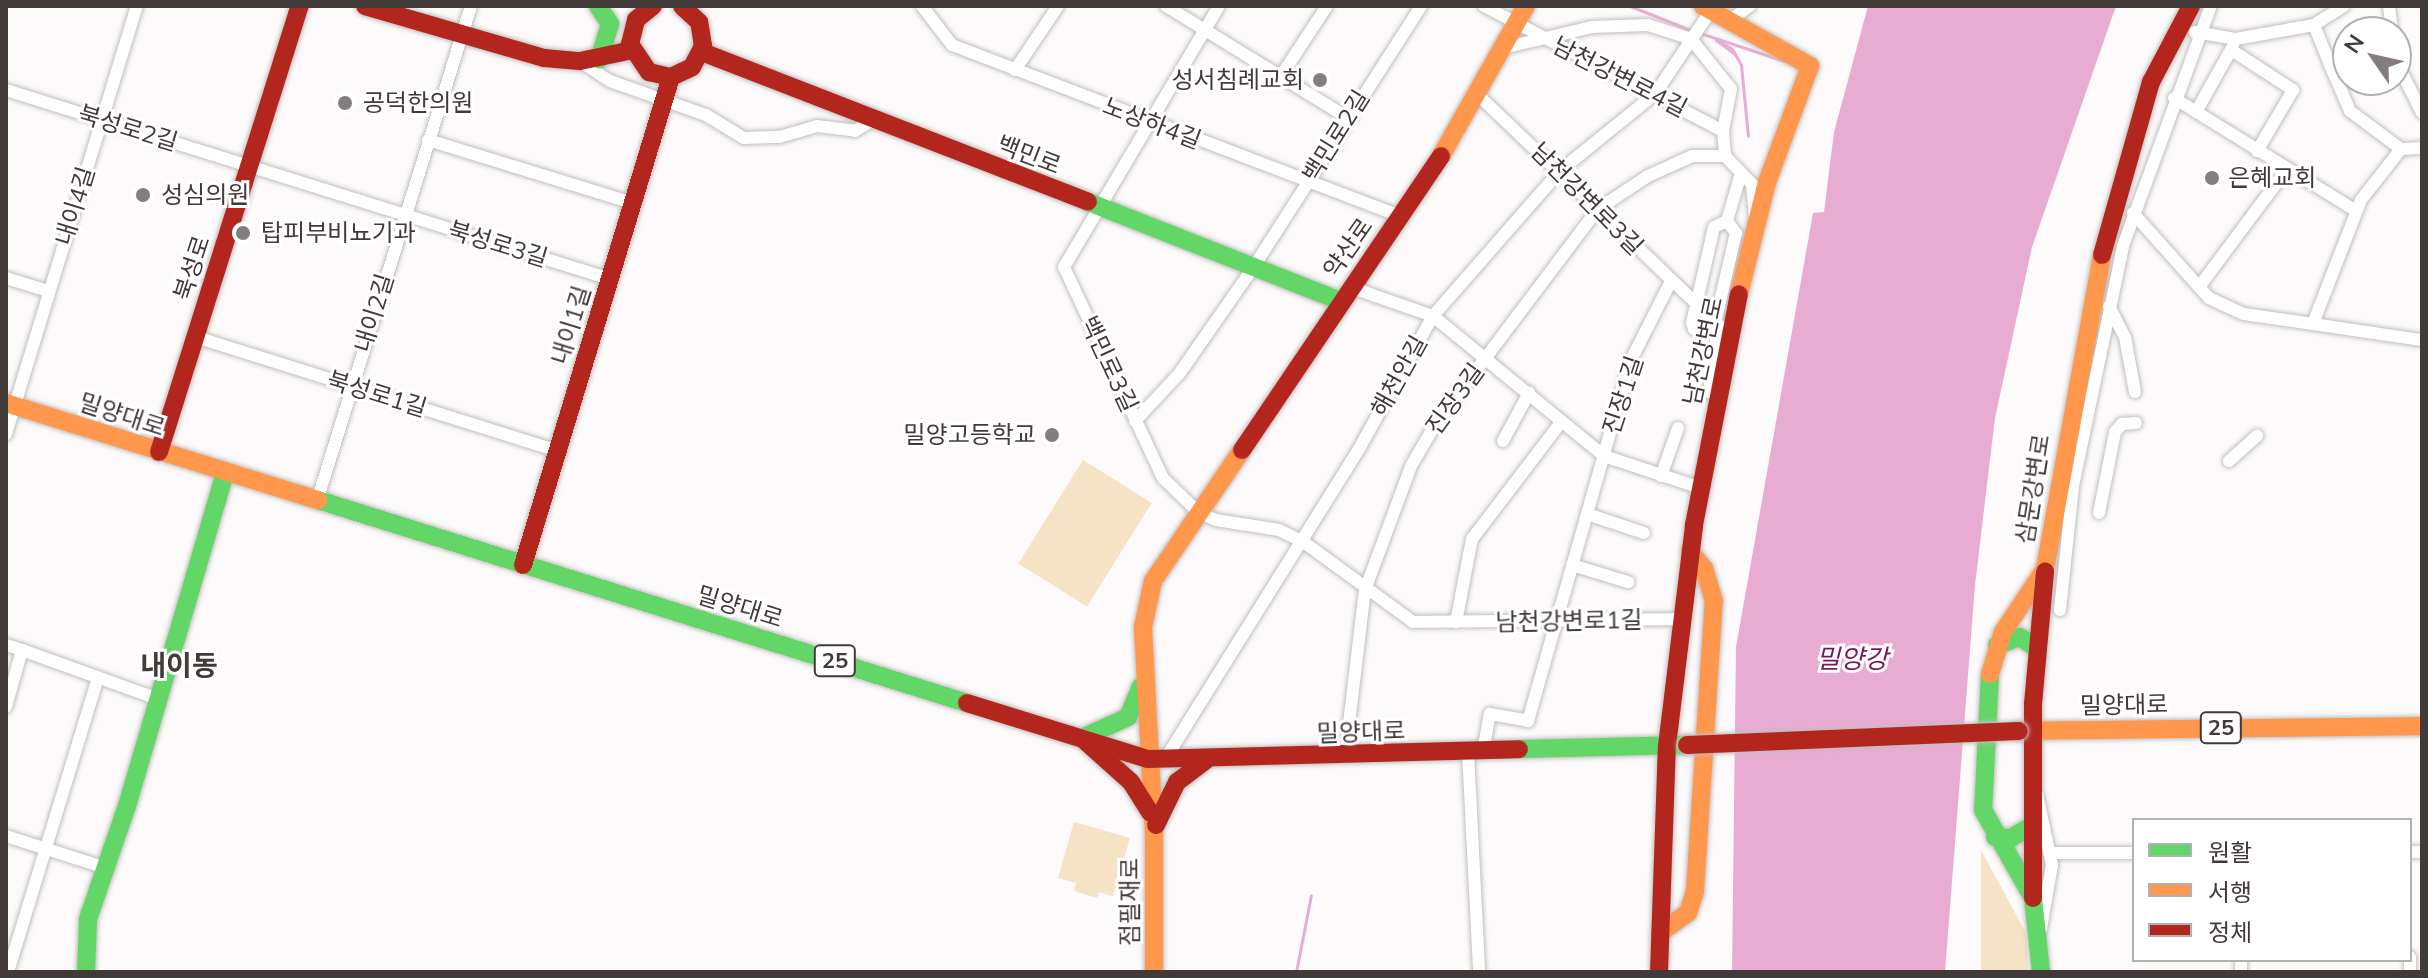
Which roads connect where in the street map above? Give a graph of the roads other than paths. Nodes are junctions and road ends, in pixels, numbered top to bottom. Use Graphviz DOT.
graph roads {
  1 [pos="137,6"];
  2 [pos="300,6"];
  3 [pos="365,6"];
  4 [pos="471,6"];
  5 [pos="599,6"];
  6 [pos="653,6"];
  7 [pos="682,6"];
  8 [pos="922,6"];
  9 [pos="1058,6"];
  10 [pos="1166,6"];
  11 [pos="1219,6"];
  12 [pos="1327,6"];
  13 [pos="1421,6"];
  14 [pos="1484,6"];
  15 [pos="1526,6"];
  16 [pos="1750,6"];
  17 [pos="2191,6"];
  18 [pos="2211,6"];
  19 [pos="2344,6"];
  20 [pos="1709,7"];
  21 [pos="636,20"];
  22 [pos="1729,21"];
  23 [pos="1517,24"];
  24 [pos="2314,25"];
  25 [pos="1204,30"];
  26 [pos="2199,33"];
  27 [pos="460,34"];
  28 [pos="1543,38"];
  29 [pos="1691,39"];
  30 [pos="2233,45"];
  31 [pos="1503,48"];
  32 [pos="632,50"];
  33 [pos="702,52"];
  34 [pos="599,59"];
  35 [pos="580,61"];
  36 [pos="1015,70"];
  37 [pos="1281,76"];
  38 [pos="671,77"];
  39 [pos="6,90"];
  40 [pos="2412,93"];
  41 [pos="1477,94"];
  42 [pos="1655,94"];
  43 [pos="665,98"];
  44 [pos="2174,98"];
  45 [pos="2196,112"];
  46 [pos="2422,113"];
  47 [pos="1348,118"];
  48 [pos="102,120"];
  49 [pos="872,120"];
  50 [pos="1147,121"];
  51 [pos="1723,131"];
  52 [pos="428,140"];
  53 [pos="2422,148"];
  54 [pos="2401,149"];
  55 [pos="2257,151"];
  56 [pos="1725,156"];
  57 [pos="1777,156"];
  58 [pos="250,166"];
  59 [pos="2287,169"];
  60 [pos="1561,170"];
  61 [pos="1741,173"];
  62 [pos="1308,180"];
  63 [pos="1752,184"];
  64 [pos="633,203"];
  65 [pos="1097,207"];
  66 [pos="1598,209"];
  67 [pos="2356,211"];
  68 [pos="2133,213"];
  69 [pos="405,215"];
  70 [pos="1399,216"];
  71 [pos="1727,221"];
  72 [pos="1756,224"];
  73 [pos="1253,268"];
  74 [pos="6,278"];
  75 [pos="610,279"];
  76 [pos="1671,281"];
  77 [pos="2199,287"];
  78 [pos="48,291"];
  79 [pos="1345,294"];
  80 [pos="1696,305"];
  81 [pos="2109,306"];
  82 [pos="1433,316"];
  83 [pos="2313,324"];
  84 [pos="1722,329"];
  85 [pos="196,337"];
  86 [pos="2422,340"];
  87 [pos="1486,357"];
  88 [pos="352,386"];
  89 [pos="1709,392"];
  90 [pos="2135,392"];
  91 [pos="1529,393"];
  92 [pos="9,404"];
  93 [pos="1135,421"];
  94 [pos="1562,421"];
  95 [pos="2136,423"];
  96 [pos="1678,428"];
  97 [pos="6,434"];
  98 [pos="2257,436"];
  99 [pos="1503,441"];
  100 [pos="558,451"];
  101 [pos="159,452"];
  102 [pos="1604,456"];
  103 [pos="2229,461"];
  104 [pos="225,473"];
  105 [pos="1661,476"];
  106 [pos="1701,488"];
  107 [pos="317,501"];
  108 [pos="1198,512"];
  109 [pos="2099,513"];
  110 [pos="1587,514"];
  111 [pos="1644,533"];
  112 [pos="1302,541"];
  113 [pos="1690,551"];
  114 [pos="523,565"];
  115 [pos="1572,565"];
  116 [pos="2045,569"];
  117 [pos="1628,582"];
  118 [pos="1365,590"];
  119 [pos="1685,597"];
  120 [pos="1714,601"];
  121 [pos="2060,610"];
  122 [pos="1683,619"];
  123 [pos="1555,621"];
  124 [pos="1456,622"];
  125 [pos="6,645"];
  126 [pos="1997,645"];
  127 [pos="2035,647"];
  128 [pos="22,650"];
  129 [pos="1145,673"];
  130 [pos="98,677"];
  131 [pos="158,699"];
  132 [pos="6,707"];
  133 [pos="2422,726"];
  134 [pos="2027,731"];
  135 [pos="1082,738"];
  136 [pos="1667,746"];
  137 [pos="1476,752"];
  138 [pos="1345,757"];
  139 [pos="1156,760"];
  140 [pos="1206,760"];
  141 [pos="2034,783"];
  142 [pos="1153,824"];
  143 [pos="2033,825"];
  144 [pos="6,836"];
  145 [pos="1995,837"];
  146 [pos="45,849"];
  147 [pos="2052,853"];
  148 [pos="2132,853"];
  149 [pos="106,868"];
  150 [pos="1663,889"];
  151 [pos="1695,891"];
  152 [pos="2033,898"];
  153 [pos="1660,933"];
  154 [pos="2038,944"];
  155 [pos="8,972"];
  156 [pos="86,972"];
  157 [pos="1154,972"];
  158 [pos="1479,972"];
  159 [pos="1659,972"];
  160 [pos="2041,972"];
  1 -- 48 [label="street, 내이4길"];
  2 -- 58 [label="street, 북성로"];
  3 -- 27 [label="street"];
  4 -- 27 [label="street, 내이2길"];
  5 -- 21 [label="street"];
  5 -- 34 [label="street"];
  6 -- 21 [label="street"];
  7 -- 33 [label="street"];
  8 -- 36 [label="street, 노상하4길"];
  9 -- 36 [label="street"];
  10 -- 25 [label="street"];
  11 -- 25 [label="street"];
  12 -- 37 [label="street"];
  13 -- 47 [label="street, 백민로2길"];
  14 -- 23 [label="street, 남천강변로4길"];
  15 -- 23 [label="street, 약산로"];
  16 -- 22 [label="street"];
  17 -- 116 [label="street, 삼문강변로"];
  18 -- 26 [label="street"];
  19 -- 24 [label="street"];
  20 -- 22 [label="street, 남천강변로"];
  20 -- 29 [label="street, 해천안길"];
  21 -- 32 [label="street"];
  22 -- 57 [label="street, 남천강변로"];
  23 -- 28 [label="street, 남천강변로4길"];
  23 -- 31 [label="street, 약산로"];
  24 -- 30 [label="street"];
  24 -- 54 [label="street"];
  25 -- 37 [label="street"];
  25 -- 50 [label="street"];
  26 -- 30 [label="street"];
  26 -- 44 [label="street"];
  27 -- 35 [label="street"];
  27 -- 52 [label="street, 내이2길"];
  28 -- 29 [label="street"];
  28 -- 31 [label="street"];
  28 -- 42 [label="street, 남천강변로4길"];
  29 -- 42 [label="street, 해천안길"];
  29 -- 51 [label="street"];
  30 -- 45 [label="street"];
  30 -- 55 [label="street"];
  31 -- 41 [label="street, 약산로"];
  32 -- 34 [label="street"];
  32 -- 38 [label="street"];
  33 -- 38 [label="street"];
  33 -- 49 [label="street, 백민로"];
  34 -- 35 [label="street"];
  35 -- 43 [label="street"];
  36 -- 50 [label="street, 노상하4길"];
  37 -- 47 [label="street"];
  38 -- 43 [label="street, 내이1길"];
  39 -- 48 [label="street, 북성로2길"];
  40 -- 46 [label="street"];
  41 -- 60 [label="street, 남천강변로3길"];
  41 -- 70 [label="street, 약산로"];
  42 -- 51 [label="street, 남천강변로4길"];
  42 -- 60 [label="street, 해천안길"];
  43 -- 49 [label="street"];
  43 -- 64 [label="street, 내이1길"];
  44 -- 45 [label="street"];
  44 -- 68 [label="street"];
  45 -- 55 [label="street"];
  47 -- 62 [label="street, 백민로2길"];
  48 -- 58 [label="street, 북성로2길"];
  48 -- 78 [label="street, 내이4길"];
  49 -- 65 [label="street, 백민로"];
  50 -- 62 [label="street, 노상하4길"];
  50 -- 65 [label="street"];
  51 -- 56 [label="street"];
  52 -- 64 [label="street"];
  52 -- 69 [label="street, 내이2길"];
  53 -- 54 [label="street"];
  54 -- 67 [label="street"];
  55 -- 59 [label="street"];
  56 -- 61 [label="street"];
  56 -- 66 [label="street, 진장3길"];
  57 -- 63 [label="street"];
  57 -- 72 [label="street, 남천강변로"];
  58 -- 69 [label="street, 북성로3길"];
  58 -- 85 [label="street, 북성로"];
  59 -- 67 [label="street"];
  59 -- 77 [label="street"];
  60 -- 66 [label="street, 남천강변로3길"];
  60 -- 82 [label="street, 해천안길"];
  61 -- 63 [label="street"];
  61 -- 71 [label="street"];
  62 -- 70 [label="street, 노상하4길"];
  62 -- 73 [label="street, 백민로2길"];
  63 -- 72 [label="street"];
  64 -- 75 [label="street, 내이1길"];
  65 -- 73 [label="street, 백민로"];
  65 -- 93 [label="street, 백민로3길"];
  66 -- 76 [label="street, 남천강변로3길"];
  66 -- 87 [label="street, 진장3길"];
  67 -- 83 [label="street"];
  68 -- 77 [label="street"];
  68 -- 81 [label="street"];
  69 -- 75 [label="street, 북성로3길"];
  69 -- 88 [label="street, 내이2길"];
  70 -- 79 [label="street, 약산로"];
  71 -- 80 [label="street"];
  71 -- 84 [label="street"];
  72 -- 84 [label="street, 남천강변로"];
  73 -- 79 [label="street, 백민로"];
  73 -- 93 [label="street, 백민로2길"];
  74 -- 78 [label="street"];
  75 -- 100 [label="street, 내이1길"];
  76 -- 80 [label="street, 남천강변로3길"];
  76 -- 102 [label="street, 진장1길"];
  77 -- 83 [label="street"];
  78 -- 92 [label="street, 내이4길"];
  79 -- 82 [label="street"];
  79 -- 108 [label="street, 약산로"];
  80 -- 84 [label="street, 남천강변로3길"];
  80 -- 89 [label="street, 남천강변로3길"];
  81 -- 90 [label="street"];
  81 -- 121 [label="street"];
  82 -- 87 [label="street"];
  82 -- 112 [label="street, 해천안길"];
  83 -- 86 [label="street"];
  84 -- 106 [label="street, 남천강변로"];
  85 -- 88 [label="street, 북성로1길"];
  85 -- 101 [label="street, 북성로"];
  87 -- 91 [label="street"];
  87 -- 118 [label="street, 진장3길"];
  88 -- 100 [label="street, 북성로1길"];
  88 -- 107 [label="street, 내이2길"];
  91 -- 94 [label="street"];
  91 -- 99 [label="street"];
  92 -- 97 [label="street, 내이4길"];
  92 -- 101 [label="street, 밀양대로 / 25"];
  93 -- 108 [label="street, 백민로3길"];
  94 -- 102 [label="street"];
  94 -- 124 [label="street"];
  95 -- 109 [label="street"];
  96 -- 105 [label="street"];
  98 -- 103 [label="street"];
  100 -- 114 [label="street, 내이1길"];
  101 -- 104 [label="street, 밀양대로 / 25"];
  102 -- 105 [label="street"];
  102 -- 110 [label="street, 진장1길"];
  104 -- 107 [label="street, 밀양대로 / 25"];
  104 -- 131 [label="street"];
  105 -- 106 [label="street"];
  106 -- 113 [label="street, 남천강변로"];
  107 -- 114 [label="street, 밀양대로 / 25"];
  108 -- 112 [label="street"];
  108 -- 129 [label="street, 약산로"];
  110 -- 111 [label="street"];
  110 -- 115 [label="street, 진장1길"];
  112 -- 118 [label="street, 남천강변로1길"];
  112 -- 139 [label="street, 해천안길"];
  113 -- 119 [label="street, 남천강변로"];
  113 -- 120 [label="street"];
  114 -- 135 [label="street, 밀양대로 / 25"];
  115 -- 117 [label="street"];
  115 -- 123 [label="street, 진장1길"];
  116 -- 126 [label="street, 삼문강변로"];
  116 -- 127 [label="street"];
  118 -- 124 [label="street, 남천강변로1길"];
  118 -- 138 [label="street, 진장3길"];
  119 -- 120 [label="street"];
  119 -- 122 [label="street, 남천강변로"];
  120 -- 151 [label="street"];
  122 -- 123 [label="street, 남천강변로1길"];
  122 -- 136 [label="street, 남천강변로"];
  123 -- 124 [label="street, 남천강변로1길"];
  123 -- 137 [label="street, 진장1길"];
  125 -- 128 [label="street"];
  126 -- 127 [label="street"];
  126 -- 145 [label="street, 삼문강변로"];
  127 -- 134 [label="street"];
  128 -- 130 [label="street"];
  128 -- 132 [label="street"];
  129 -- 135 [label="street, 약산로"];
  129 -- 139 [label="street, 약산로"];
  130 -- 131 [label="street"];
  130 -- 146 [label="street"];
  131 -- 149 [label="street"];
  133 -- 134 [label="street, 밀양대로 / 25"];
  134 -- 136 [label="street, 밀양대로 / 25, bridge"];
  134 -- 141 [label="street"];
  135 -- 139 [label="street, 밀양대로 / 25"];
  135 -- 142 [label="street"];
  136 -- 137 [label="street, 밀양대로 / 25"];
  136 -- 150 [label="street"];
  137 -- 138 [label="street, 밀양대로 / 25"];
  137 -- 158 [label="street"];
  138 -- 140 [label="street, 밀양대로 / 25"];
  139 -- 140 [label="street, 밀양대로 / 25"];
  139 -- 142 [label="street, 점필재로"];
  140 -- 142 [label="street, 점필재로"];
  141 -- 143 [label="street"];
  141 -- 147 [label="street"];
  142 -- 157 [label="street, 점필재로"];
  143 -- 145 [label="street"];
  143 -- 152 [label="street"];
  144 -- 146 [label="street"];
  145 -- 152 [label="street, 삼문강변로"];
  146 -- 149 [label="street"];
  146 -- 155 [label="street"];
  147 -- 148 [label="street"];
  147 -- 154 [label="street"];
  149 -- 156 [label="street"];
  150 -- 151 [label="street"];
  150 -- 153 [label="street"];
  151 -- 153 [label="street"];
  152 -- 154 [label="street, 삼문강변로"];
  153 -- 159 [label="street"];
  154 -- 160 [label="street, 삼문강변로"];
}
